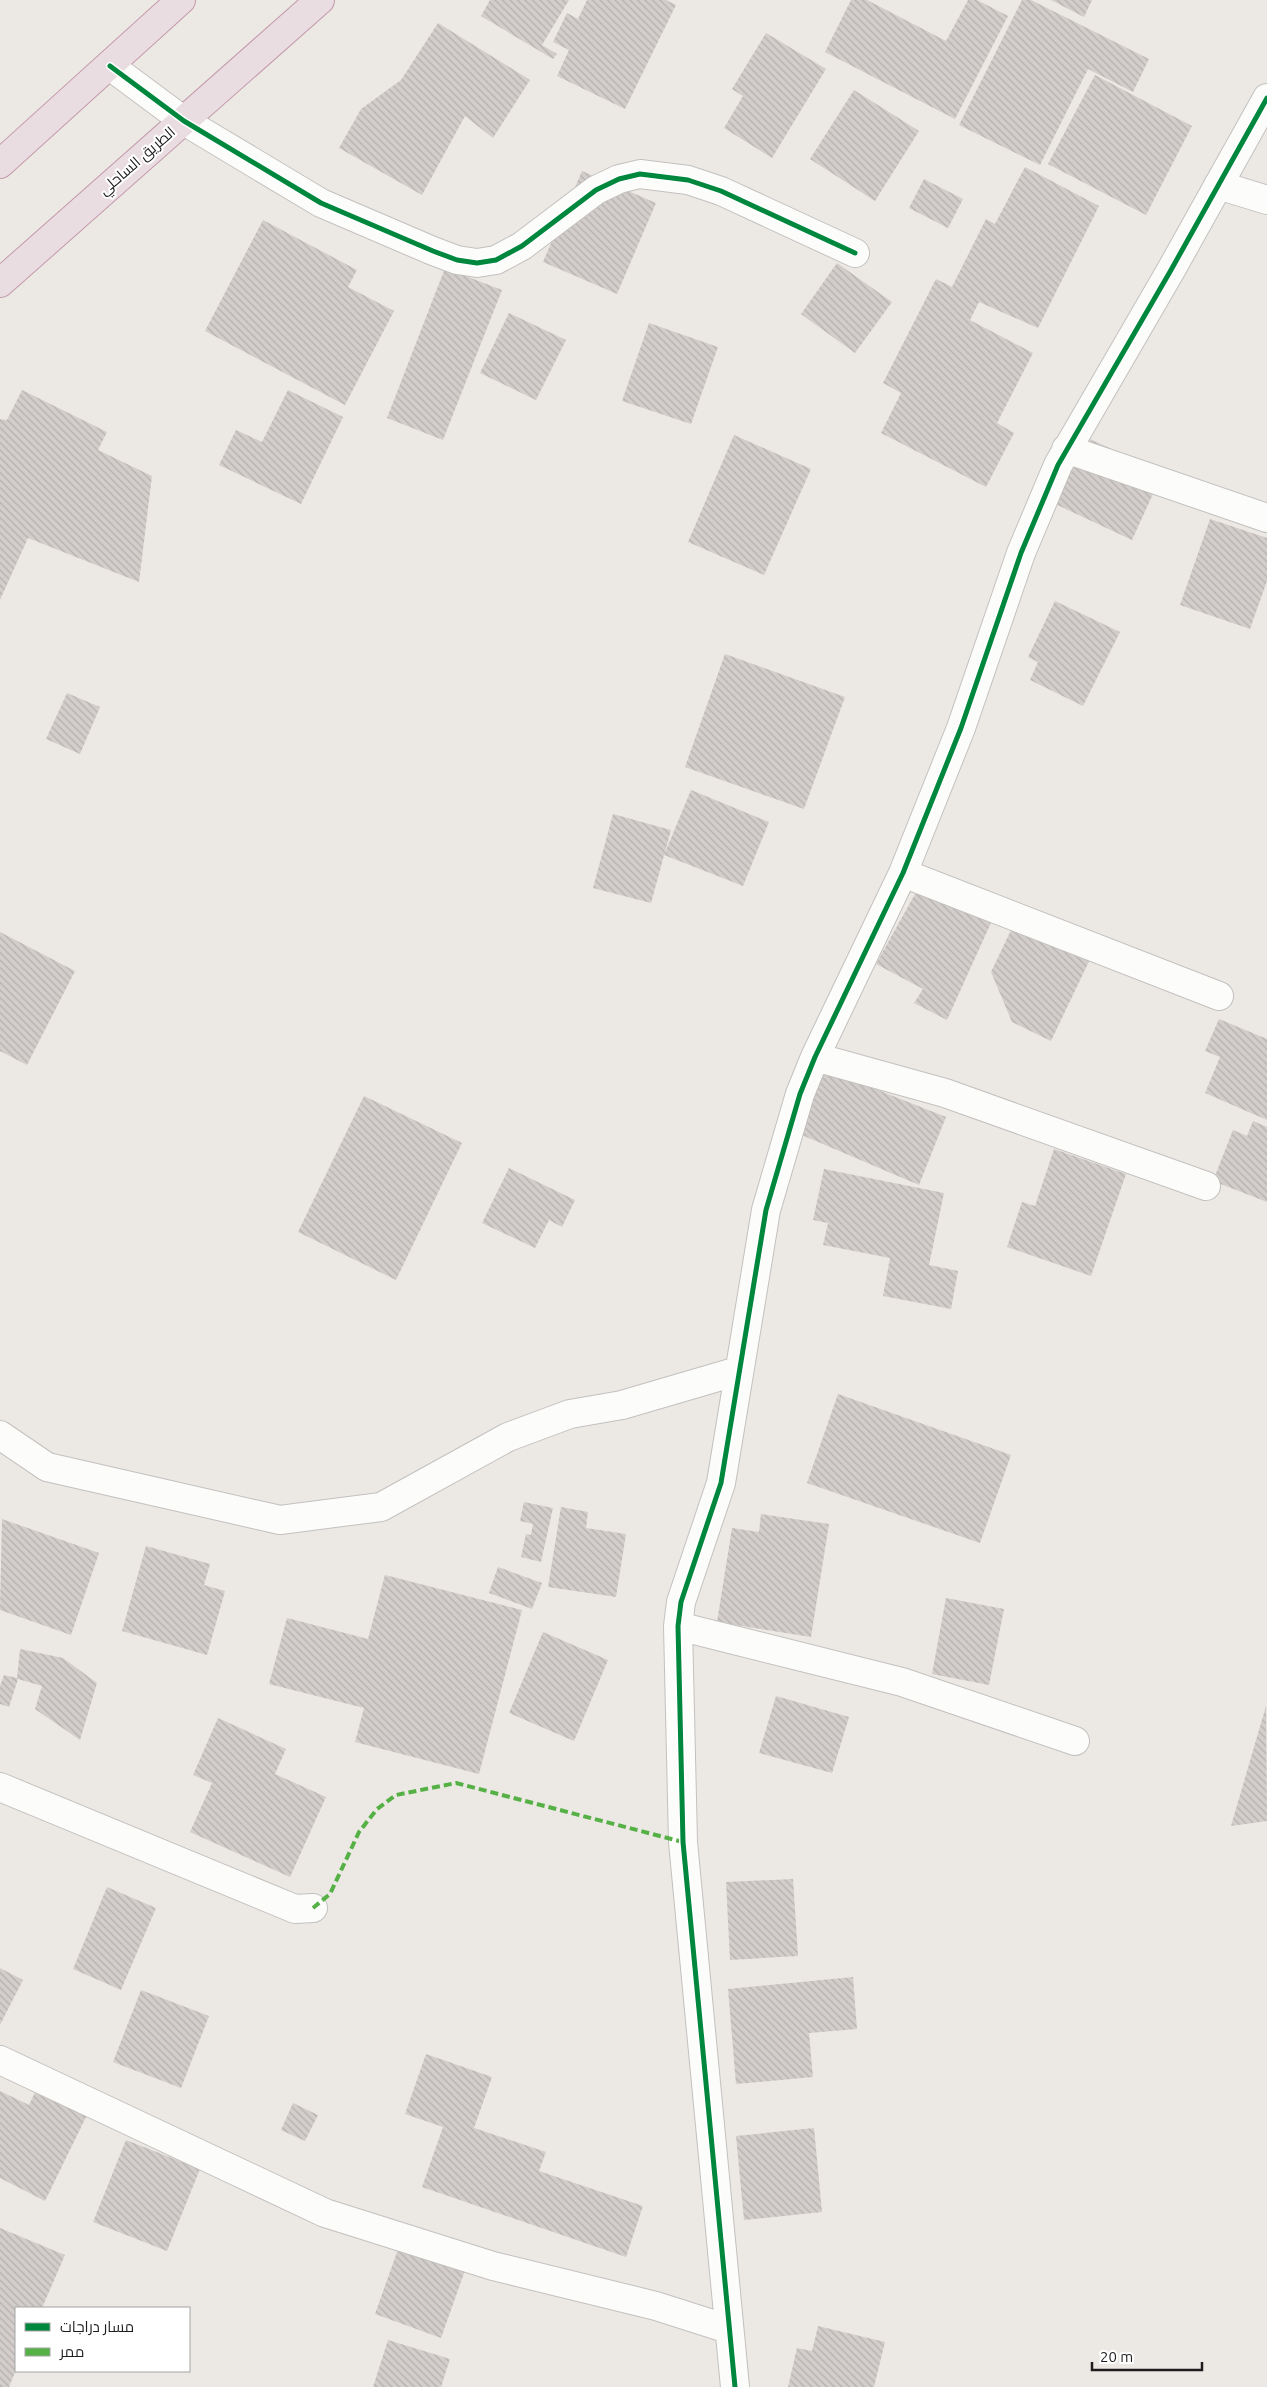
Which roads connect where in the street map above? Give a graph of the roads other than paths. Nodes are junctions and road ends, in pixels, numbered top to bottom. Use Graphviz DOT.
graph roads {
  1 [pos="180,0"];
  2 [pos="320,0"];
  3 [pos="110,66"];
  4 [pos="1267,98"];
  5 [pos="184,120"];
  6 [pos="0,164"];
  7 [pos="1218,185"];
  8 [pos="1267,200"];
  9 [pos="855,253"];
  10 [pos="0,282"];
  11 [pos="1066,449"];
  12 [pos="1267,518"];
  13 [pos="903,873"];
  14 [pos="1219,996"];
  15 [pos="815,1058"];
  16 [pos="1206,1186"];
  17 [pos="738,1371"];
  18 [pos="0,1435"];
  19 [pos="678,1626"];
  20 [pos="1075,1741"];
  21 [pos="0,1787"];
  22 [pos="313,1908"];
  23 [pos="0,2060"];
  24 [pos="728,2329"];
  25 [pos="735,2387"];
  1 -- 3 [label="highway"];
  2 -- 5 [label="highway, الطريق الساحلي"];
  3 -- 5 [label="street"];
  3 -- 6 [label="highway"];
  4 -- 7 [label="street"];
  5 -- 9 [label="street"];
  5 -- 10 [label="highway, الطريق الساحلي"];
  7 -- 8 [label="street"];
  7 -- 11 [label="street"];
  11 -- 12 [label="street"];
  11 -- 13 [label="street"];
  13 -- 14 [label="street"];
  13 -- 15 [label="street"];
  15 -- 16 [label="street"];
  15 -- 17 [label="street"];
  17 -- 18 [label="street"];
  17 -- 19 [label="street"];
  19 -- 20 [label="street"];
  19 -- 24 [label="street"];
  21 -- 22 [label="street"];
  23 -- 24 [label="street"];
  24 -- 25 [label="street"];
}
